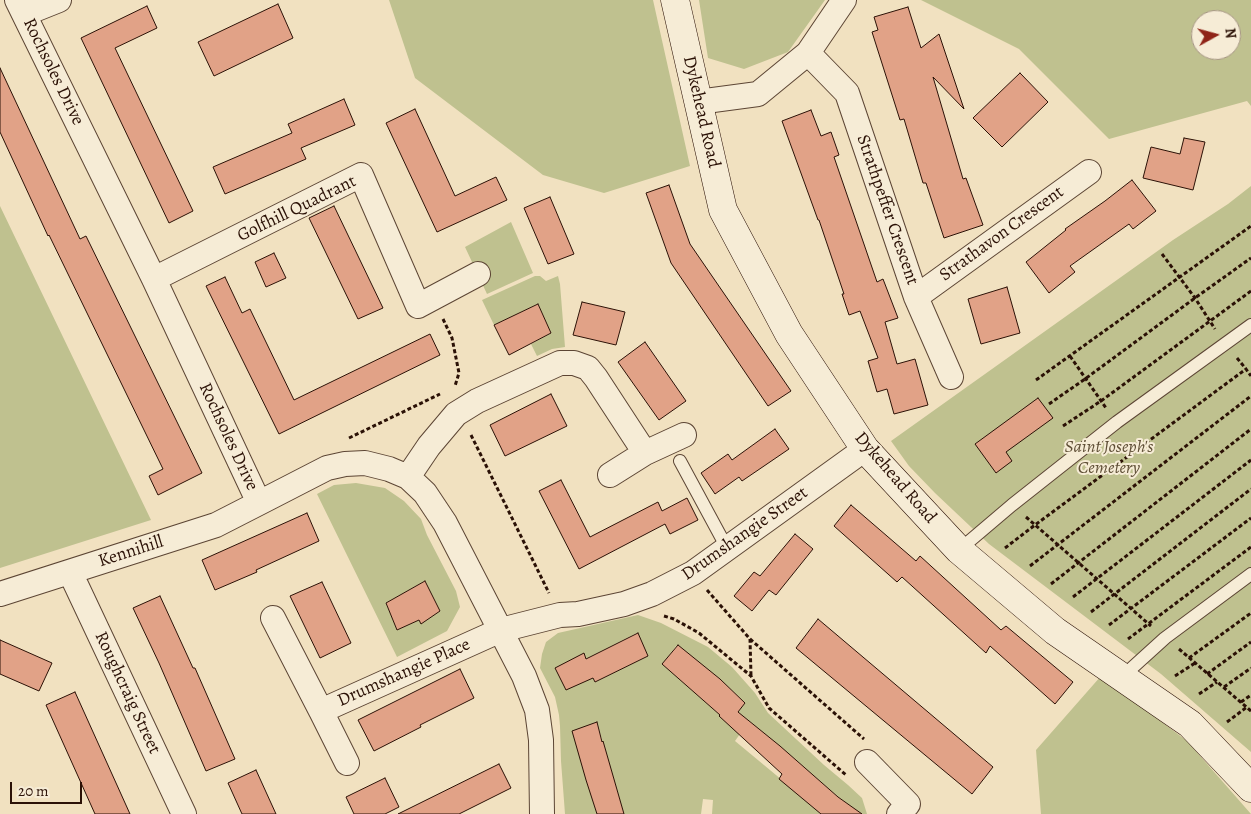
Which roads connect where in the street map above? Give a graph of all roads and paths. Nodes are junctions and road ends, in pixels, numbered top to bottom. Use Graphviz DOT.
graph roads {
  1 [pos="59,0"];
  2 [pos="675,0"];
  3 [pos="844,0"];
  4 [pos="21,7"];
  5 [pos="808,54"];
  6 [pos="698,102"];
  7 [pos="1089,172"];
  8 [pos="1251,226"];
  9 [pos="1162,254"];
  10 [pos="1251,258"];
  11 [pos="478,274"];
  12 [pos="1180,277"];
  13 [pos="154,279"];
  14 [pos="1251,291"];
  15 [pos="916,297"];
  16 [pos="1195,298"];
  17 [pos="432,299"];
  18 [pos="1209,321"];
  19 [pos="1251,325"];
  20 [pos="1226,344"];
  21 [pos="1070,356"];
  22 [pos="1251,376"];
  23 [pos="951,377"];
  24 [pos="1085,379"];
  25 [pos="1036,380"];
  26 [pos="455,386"];
  27 [pos="446,391"];
  28 [pos="1251,396"];
  29 [pos="1101,401"];
  30 [pos="1049,404"];
  31 [pos="456,414"];
  32 [pos="1117,422"];
  33 [pos="1063,426"];
  34 [pos="1251,429"];
  35 [pos="684,435"];
  36 [pos="865,449"];
  37 [pos="645,453"];
  38 [pos="1251,460"];
  39 [pos="680,461"];
  40 [pos="345,464"];
  41 [pos="610,474"];
  42 [pos="408,477"];
  43 [pos="1251,489"];
  44 [pos="259,503"];
  45 [pos="1012,504"];
  46 [pos="1251,518"];
  47 [pos="1035,525"];
  48 [pos="1057,544"];
  49 [pos="1251,547"];
  50 [pos="727,548"];
  51 [pos="1005,548"];
  52 [pos="959,550"];
  53 [pos="1079,562"];
  54 [pos="1030,566"];
  55 [pos="70,572"];
  56 [pos="693,574"];
  57 [pos="1251,574"];
  58 [pos="1097,578"];
  59 [pos="1051,584"];
  60 [pos="1114,593"];
  61 [pos="0,594"];
  62 [pos="1073,597"];
  63 [pos="624,604"];
  64 [pos="1131,608"];
  65 [pos="1091,612"];
  66 [pos="1251,613"];
  67 [pos="560,615"];
  68 [pos="273,618"];
  69 [pos="1148,623"];
  70 [pos="1109,624"];
  71 [pos="501,630"];
  72 [pos="1165,638"];
  73 [pos="750,639"];
  74 [pos="1128,639"];
  75 [pos="1251,642"];
  76 [pos="1189,658"];
  77 [pos="1195,663"];
  78 [pos="1251,668"];
  79 [pos="1207,674"];
  80 [pos="751,676"];
  81 [pos="1175,676"];
  82 [pos="1122,677"];
  83 [pos="1217,682"];
  84 [pos="1224,688"];
  85 [pos="1199,694"];
  86 [pos="1251,695"];
  87 [pos="1241,702"];
  88 [pos="1247,707"];
  89 [pos="321,711"];
  90 [pos="1251,711"];
  91 [pos="1227,722"];
  92 [pos="867,762"];
  93 [pos="347,763"];
  94 [pos="1249,783"];
  95 [pos="184,814"];
  96 [pos="542,814"];
  97 [pos="899,814"];
  1 -- 4 [label="street"];
  2 -- 6 [label="street, Dykehead Road"];
  3 -- 5 [label="street"];
  4 -- 13 [label="street, Rochsoles Drive"];
  5 -- 6 [label="street"];
  5 -- 15 [label="street, Strathpeffer Crescent"];
  6 -- 36 [label="street, Dykehead Road"];
  7 -- 15 [label="street, Strathavon Crescent"];
  8 -- 12 [label="path"];
  9 -- 12 [label="path"];
  10 -- 16 [label="path"];
  11 -- 17 [label="street"];
  12 -- 16 [label="path"];
  12 -- 21 [label="path"];
  13 -- 17 [label="street, Golfhill Quadrant"];
  13 -- 44 [label="street, Rochsoles Drive"];
  14 -- 18 [label="path"];
  15 -- 23 [label="street, Strathpeffer Crescent"];
  16 -- 18 [label="path"];
  16 -- 24 [label="path"];
  17 -- 26 [label="path"];
  18 -- 20 [label="path"];
  18 -- 29 [label="path"];
  19 -- 20 [label="lane"];
  20 -- 32 [label="lane"];
  21 -- 24 [label="path"];
  21 -- 25 [label="path"];
  22 -- 47 [label="path"];
  24 -- 29 [label="path"];
  24 -- 30 [label="path"];
  27 -- 40 [label="path"];
  28 -- 48 [label="path"];
  29 -- 32 [label="path"];
  29 -- 33 [label="path"];
  31 -- 37 [label="street"];
  31 -- 42 [label="street"];
  31 -- 67 [label="path"];
  32 -- 45 [label="lane"];
  34 -- 53 [label="path"];
  35 -- 37 [label="street"];
  36 -- 50 [label="street, Drumshangie Street"];
  36 -- 52 [label="street, Dykehead Road"];
  37 -- 41 [label="street"];
  38 -- 58 [label="path"];
  39 -- 50 [label="lane"];
  40 -- 42 [label="street, Rochsoles Drive"];
  40 -- 44 [label="street, Rochsoles Drive"];
  42 -- 71 [label="street, Rochsoles Drive"];
  43 -- 60 [label="path"];
  44 -- 55 [label="street, Kennihill"];
  45 -- 47 [label="path"];
  45 -- 52 [label="lane"];
  46 -- 64 [label="path"];
  47 -- 48 [label="path"];
  47 -- 51 [label="path"];
  48 -- 53 [label="path"];
  48 -- 54 [label="path"];
  49 -- 69 [label="path"];
  50 -- 56 [label="street, Drumshangie Street"];
  52 -- 82 [label="street, Dykehead Road"];
  53 -- 58 [label="path"];
  53 -- 59 [label="path"];
  55 -- 61 [label="street, Kennihill"];
  55 -- 95 [label="street, Roughcraig Street"];
  56 -- 63 [label="street, Drumshangie Street"];
  56 -- 73 [label="path"];
  57 -- 72 [label="lane"];
  58 -- 60 [label="path"];
  58 -- 62 [label="path"];
  60 -- 64 [label="path"];
  60 -- 65 [label="path"];
  63 -- 67 [label="street, Drumshangie Street"];
  63 -- 80 [label="path"];
  64 -- 69 [label="path"];
  64 -- 70 [label="path"];
  66 -- 76 [label="path"];
  67 -- 71 [label="street, Drumshangie Street"];
  68 -- 89 [label="street, Drumshangie Place"];
  69 -- 72 [label="path"];
  69 -- 74 [label="path"];
  71 -- 89 [label="street, Drumshangie Place"];
  71 -- 96 [label="street, Rochsoles Drive"];
  72 -- 76 [label="path"];
  72 -- 82 [label="lane"];
  73 -- 80 [label="path"];
  73 -- 92 [label="path"];
  75 -- 79 [label="path"];
  76 -- 77 [label="path"];
  77 -- 79 [label="path"];
  77 -- 81 [label="path"];
  78 -- 84 [label="path"];
  79 -- 83 [label="path"];
  80 -- 92 [label="path"];
  82 -- 94 [label="street, Dykehead Road"];
  83 -- 84 [label="path"];
  83 -- 85 [label="path"];
  84 -- 87 [label="path"];
  86 -- 87 [label="path"];
  87 -- 88 [label="path"];
  88 -- 90 [label="path"];
  88 -- 91 [label="path"];
  89 -- 93 [label="street"];
  92 -- 97 [label="street"];
}
